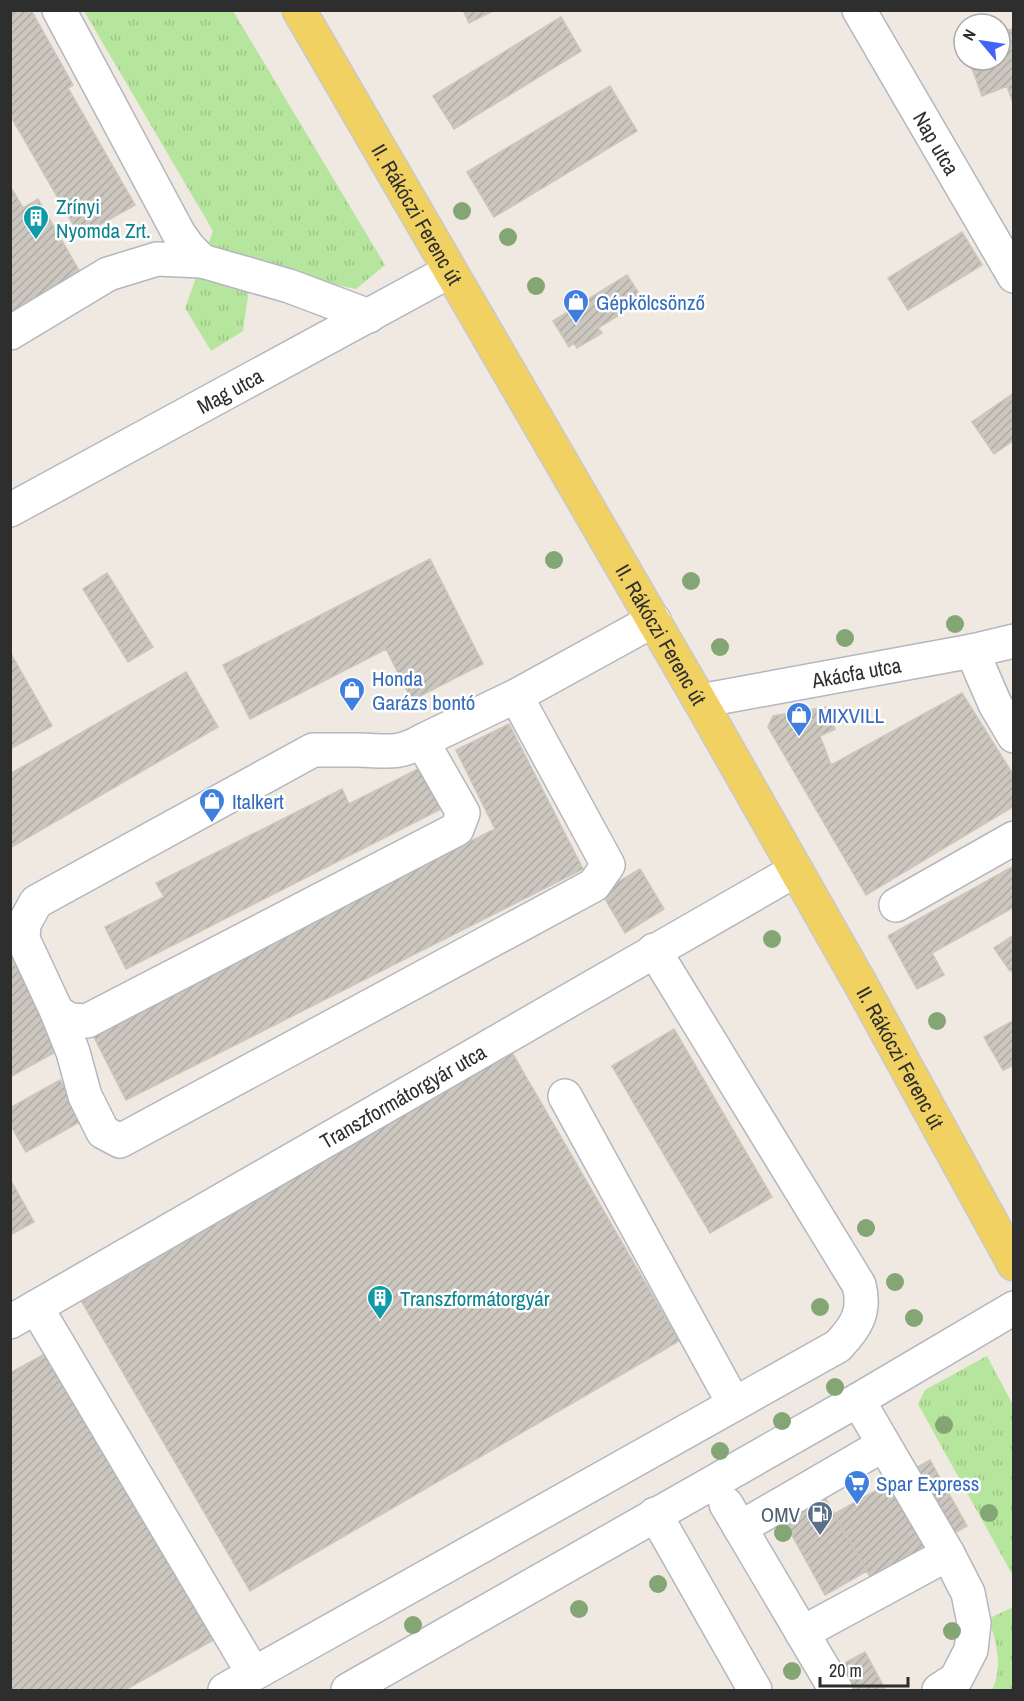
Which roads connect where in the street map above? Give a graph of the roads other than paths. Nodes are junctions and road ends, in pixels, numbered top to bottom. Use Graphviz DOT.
graph roads {
  1 [pos="59,10"];
  2 [pos="299,10"];
  3 [pos="859,10"];
  4 [pos="202,261"];
  5 [pos="450,271"];
  6 [pos="1014,276"];
  7 [pos="369,316"];
  8 [pos="10,333"];
  9 [pos="10,510"];
  10 [pos="654,620"];
  11 [pos="1014,641"];
  12 [pos="972,651"];
  13 [pos="516,696"];
  14 [pos="700,701"];
  15 [pos="1014,736"];
  16 [pos="422,741"];
  17 [pos="1014,838"];
  18 [pos="796,870"];
  19 [pos="896,905"];
  20 [pos="654,950"];
  21 [pos="57,1012"];
  22 [pos="565,1096"];
  23 [pos="1014,1264"];
  24 [pos="1014,1308"];
  25 [pos="23,1315"];
  26 [pos="858,1400"];
  27 [pos="734,1404"];
  28 [pos="884,1444"];
  29 [pos="655,1514"];
  30 [pos="948,1554"];
  31 [pos="802,1632"];
  32 [pos="253,1673"];
  33 [pos="225,1690"];
  34 [pos="348,1690"];
  35 [pos="755,1690"];
  36 [pos="836,1690"];
  37 [pos="939,1690"];
  1 -- 4 [label="street"];
  2 -- 5 [label="main road, II. Rákóczi Ferenc út"];
  3 -- 6 [label="street, Nap utca"];
  4 -- 7 [label="street"];
  4 -- 8 [label="street"];
  5 -- 7 [label="street, Mag utca"];
  5 -- 10 [label="main road, II. Rákóczi Ferenc út"];
  7 -- 9 [label="street, Mag utca"];
  10 -- 13 [label="street"];
  10 -- 14 [label="main road, II. Rákóczi Ferenc út"];
  11 -- 12 [label="street, Akácfa utca"];
  12 -- 14 [label="street, Akácfa utca"];
  12 -- 15 [label="street"];
  13 -- 16 [label="street"];
  13 -- 21 [label="street"];
  14 -- 18 [label="main road, II. Rákóczi Ferenc út"];
  16 -- 21 [label="street"];
  16 -- 21 [label="street"];
  17 -- 19 [label="street"];
  18 -- 20 [label="street, Transzformátorgyár utca"];
  18 -- 23 [label="main road, II. Rákóczi Ferenc út"];
  20 -- 25 [label="street, Transzformátorgyár utca"];
  20 -- 27 [label="street"];
  22 -- 27 [label="street"];
  24 -- 26 [label="street"];
  25 -- 32 [label="street"];
  26 -- 28 [label="street"];
  26 -- 29 [label="street"];
  27 -- 32 [label="street"];
  28 -- 30 [label="street"];
  28 -- 31 [label="street"];
  29 -- 34 [label="street"];
  29 -- 35 [label="street"];
  30 -- 31 [label="street"];
  30 -- 37 [label="street"];
  31 -- 36 [label="street"];
  32 -- 33 [label="street"];
}
